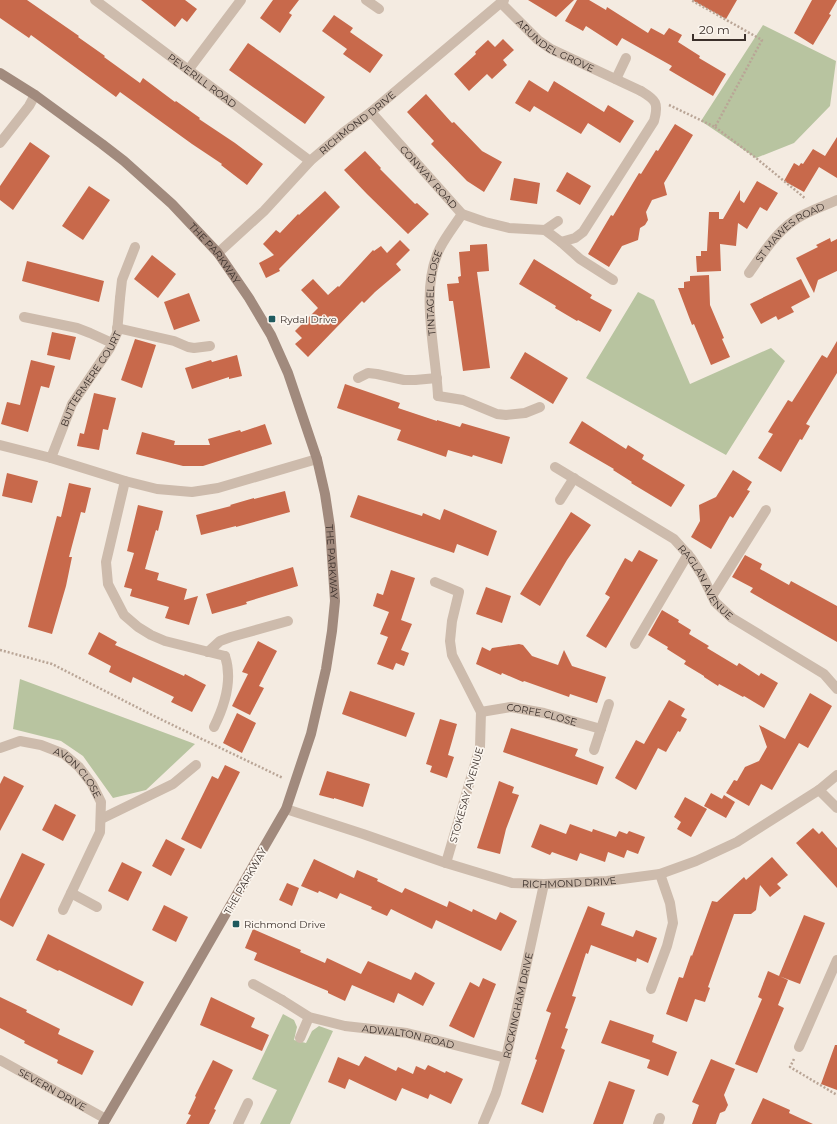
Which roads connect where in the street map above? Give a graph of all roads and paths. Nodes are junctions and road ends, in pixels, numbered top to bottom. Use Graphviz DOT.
graph roads {
  1 [pos="95,0"];
  2 [pos="241,0"];
  3 [pos="366,0"];
  4 [pos="691,0"];
  5 [pos="503,2"];
  6 [pos="379,9"];
  7 [pos="626,58"];
  8 [pos="189,70"];
  9 [pos="0,73"];
  10 [pos="616,79"];
  11 [pos="35,95"];
  12 [pos="652,98"];
  13 [pos="371,112"];
  14 [pos="715,127"];
  15 [pos="0,143"];
  16 [pos="310,161"];
  17 [pos="837,200"];
  18 [pos="818,208"];
  19 [pos="462,214"];
  20 [pos="558,222"];
  21 [pos="545,230"];
  22 [pos="561,242"];
  23 [pos="135,247"];
  24 [pos="218,253"];
  25 [pos="749,273"];
  26 [pos="613,280"];
  27 [pos="24,317"];
  28 [pos="117,328"];
  29 [pos="112,342"];
  30 [pos="210,346"];
  31 [pos="358,378"];
  32 [pos="437,378"];
  33 [pos="540,407"];
  34 [pos="0,445"];
  35 [pos="51,458"];
  36 [pos="317,459"];
  37 [pos="556,467"];
  38 [pos="574,478"];
  39 [pos="124,482"];
  40 [pos="560,500"];
  41 [pos="766,510"];
  42 [pos="688,554"];
  43 [pos="434,582"];
  44 [pos="712,596"];
  45 [pos="288,621"];
  46 [pos="635,644"];
  47 [pos="0,650"];
  48 [pos="208,652"];
  49 [pos="837,689"];
  50 [pos="609,704"];
  51 [pos="481,712"];
  52 [pos="214,727"];
  53 [pos="601,730"];
  54 [pos="0,748"];
  55 [pos="594,750"];
  56 [pos="196,765"];
  57 [pos="837,775"];
  58 [pos="294,783"];
  59 [pos="820,790"];
  60 [pos="837,808"];
  61 [pos="286,809"];
  62 [pos="100,819"];
  63 [pos="446,863"];
  64 [pos="660,874"];
  65 [pos="544,884"];
  66 [pos="71,893"];
  67 [pos="97,907"];
  68 [pos="63,910"];
  69 [pos="837,960"];
  70 [pos="253,984"];
  71 [pos="651,989"];
  72 [pos="309,1017"];
  73 [pos="300,1038"];
  74 [pos="799,1047"];
  75 [pos="506,1058"];
  76 [pos="0,1060"];
  77 [pos="837,1095"];
  78 [pos="248,1103"];
  79 [pos="104,1121"];
  80 [pos="238,1124"];
  81 [pos="483,1124"];
  1 -- 8 [label="street, PEVERILL ROAD"];
  2 -- 8 [label="street"];
  3 -- 6 [label="street"];
  4 -- 14 [label="path"];
  5 -- 10 [label="street, ARUNDEL GROVE"];
  5 -- 13 [label="street, RICHMOND DRIVE"];
  7 -- 10 [label="street"];
  8 -- 16 [label="street, PEVERILL ROAD"];
  9 -- 11 [label="street, THE PARKWAY"];
  10 -- 12 [label="street, ARUNDEL GROVE"];
  11 -- 15 [label="street"];
  11 -- 24 [label="street, THE PARKWAY"];
  12 -- 14 [label="path"];
  12 -- 22 [label="street"];
  13 -- 16 [label="street, RICHMOND DRIVE"];
  13 -- 19 [label="street, CONWAY ROAD"];
  14 -- 18 [label="path"];
  16 -- 24 [label="street, RICHMOND DRIVE"];
  17 -- 18 [label="street, ST MAWES ROAD"];
  18 -- 25 [label="street, ST MAWES ROAD"];
  19 -- 21 [label="street, CONWAY ROAD"];
  19 -- 32 [label="street, TINTAGEL CLOSE"];
  20 -- 21 [label="street"];
  21 -- 22 [label="street"];
  22 -- 26 [label="street"];
  23 -- 28 [label="street, BUTTERMERE COURT"];
  24 -- 36 [label="street, THE PARKWAY"];
  27 -- 29 [label="street"];
  28 -- 29 [label="street, BUTTERMERE COURT"];
  28 -- 30 [label="street"];
  29 -- 35 [label="street, BUTTERMERE COURT"];
  31 -- 32 [label="street"];
  32 -- 33 [label="street, TINTAGEL CLOSE"];
  34 -- 35 [label="street"];
  35 -- 39 [label="street"];
  36 -- 39 [label="street"];
  36 -- 58 [label="street, THE PARKWAY"];
  37 -- 38 [label="street, RAGLAN AVENUE"];
  38 -- 40 [label="street"];
  38 -- 42 [label="street, RAGLAN AVENUE"];
  39 -- 48 [label="street"];
  41 -- 44 [label="street"];
  42 -- 44 [label="street, RAGLAN AVENUE"];
  42 -- 46 [label="street"];
  43 -- 51 [label="street, STOKESAY AVENUE"];
  44 -- 49 [label="street, RAGLAN AVENUE"];
  45 -- 48 [label="street"];
  47 -- 58 [label="path"];
  48 -- 52 [label="street"];
  50 -- 53 [label="street"];
  51 -- 53 [label="street, CORFE CLOSE"];
  51 -- 63 [label="street, STOKESAY AVENUE"];
  53 -- 55 [label="street"];
  54 -- 62 [label="street, AVON CLOSE"];
  56 -- 62 [label="street"];
  57 -- 59 [label="street, RICHMOND DRIVE"];
  58 -- 61 [label="street, THE PARKWAY"];
  59 -- 60 [label="street"];
  59 -- 64 [label="street, RICHMOND DRIVE"];
  61 -- 63 [label="street, RICHMOND DRIVE"];
  61 -- 79 [label="street, THE PARKWAY"];
  62 -- 66 [label="street, AVON CLOSE"];
  63 -- 65 [label="street, RICHMOND DRIVE"];
  64 -- 65 [label="street, RICHMOND DRIVE"];
  64 -- 71 [label="street"];
  65 -- 75 [label="street, ROCKINGHAM DRIVE"];
  66 -- 67 [label="street"];
  66 -- 68 [label="street, AVON CLOSE"];
  69 -- 74 [label="street"];
  70 -- 72 [label="street, ADWALTON ROAD"];
  72 -- 73 [label="street"];
  72 -- 75 [label="street, ADWALTON ROAD"];
  74 -- 77 [label="path"];
  75 -- 81 [label="street, ROCKINGHAM DRIVE"];
  76 -- 79 [label="street, SEVERN DRIVE"];
  78 -- 80 [label="street"];
}
